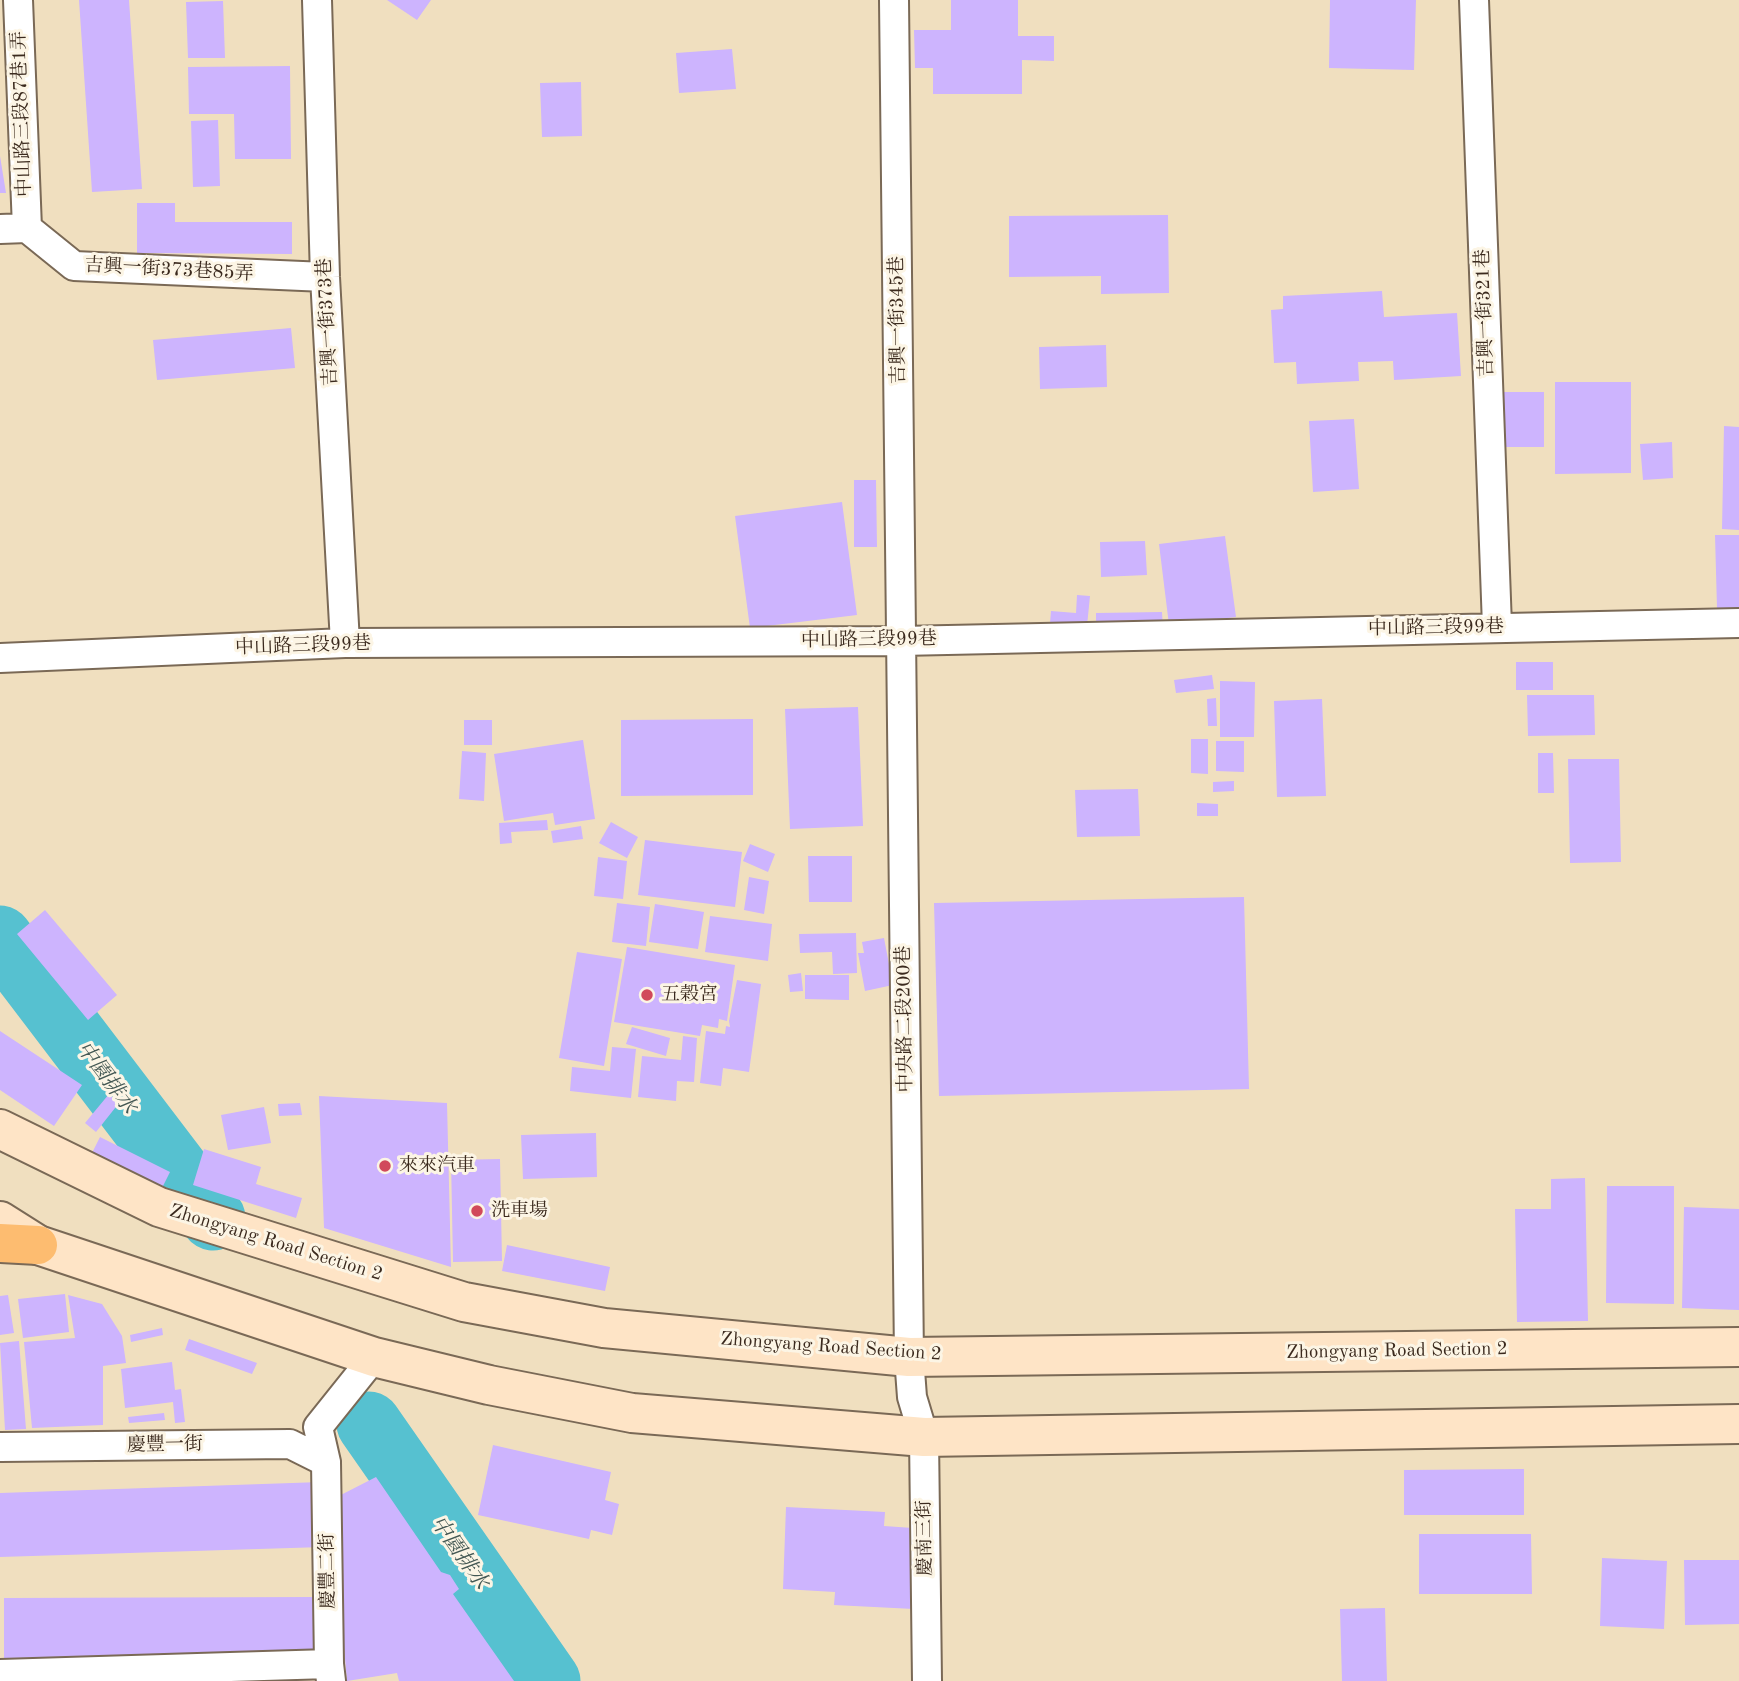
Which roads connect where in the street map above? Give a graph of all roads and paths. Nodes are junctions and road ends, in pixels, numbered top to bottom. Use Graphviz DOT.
graph roads {
  1 [pos="18,0"];
  2 [pos="317,0"];
  3 [pos="894,0"];
  4 [pos="1474,0"];
  5 [pos="13,229"];
  6 [pos="325,277"];
  7 [pos="1739,623"];
  8 [pos="1497,626"];
  9 [pos="901,641"];
  10 [pos="345,643"];
  11 [pos="0,658"];
  12 [pos="0,1129"];
  13 [pos="0,1221"];
  14 [pos="0,1243"];
  15 [pos="38,1245"];
  16 [pos="1739,1347"];
  17 [pos="374,1357"];
  18 [pos="909,1357"];
  19 [pos="912,1396"];
  20 [pos="1739,1423"];
  21 [pos="924,1437"];
  22 [pos="0,1447"];
  23 [pos="326,1462"];
  24 [pos="330,1673"];
  25 [pos="0,1674"];
  26 [pos="927,1681"];
  1 -- 5 [label="street, 中山路三段87巷1弄"];
  2 -- 6 [label="street, 吉興一街373巷"];
  3 -- 9 [label="street, 吉興一街345巷"];
  4 -- 8 [label="street, 吉興一街321巷"];
  5 -- 6 [label="street, 吉興一街373巷85弄"];
  6 -- 10 [label="street, 吉興一街373巷"];
  7 -- 8 [label="street, 中山路三段99巷"];
  8 -- 9 [label="street, 中山路三段99巷"];
  9 -- 10 [label="street, 中山路三段99巷"];
  9 -- 18 [label="street, 中央路二段200巷"];
  10 -- 11 [label="street, 中山路三段99巷"];
  12 -- 18 [label="street, Zhongyang Road Section 2"];
  13 -- 15 [label="street"];
  14 -- 15 [label="main road"];
  15 -- 17 [label="street"];
  16 -- 18 [label="street, Zhongyang Road Section 2"];
  17 -- 21 [label="street"];
  17 -- 23 [label="street, 慶豐二街"];
  18 -- 19 [label="street, 中央路二段200巷"];
  19 -- 21 [label="street, 慶南三街"];
  20 -- 21 [label="street"];
  21 -- 26 [label="street, 慶南三街"];
  22 -- 23 [label="street, 慶豐一街"];
  23 -- 24 [label="street, 慶豐二街"];
  24 -- 25 [label="street"];
}
